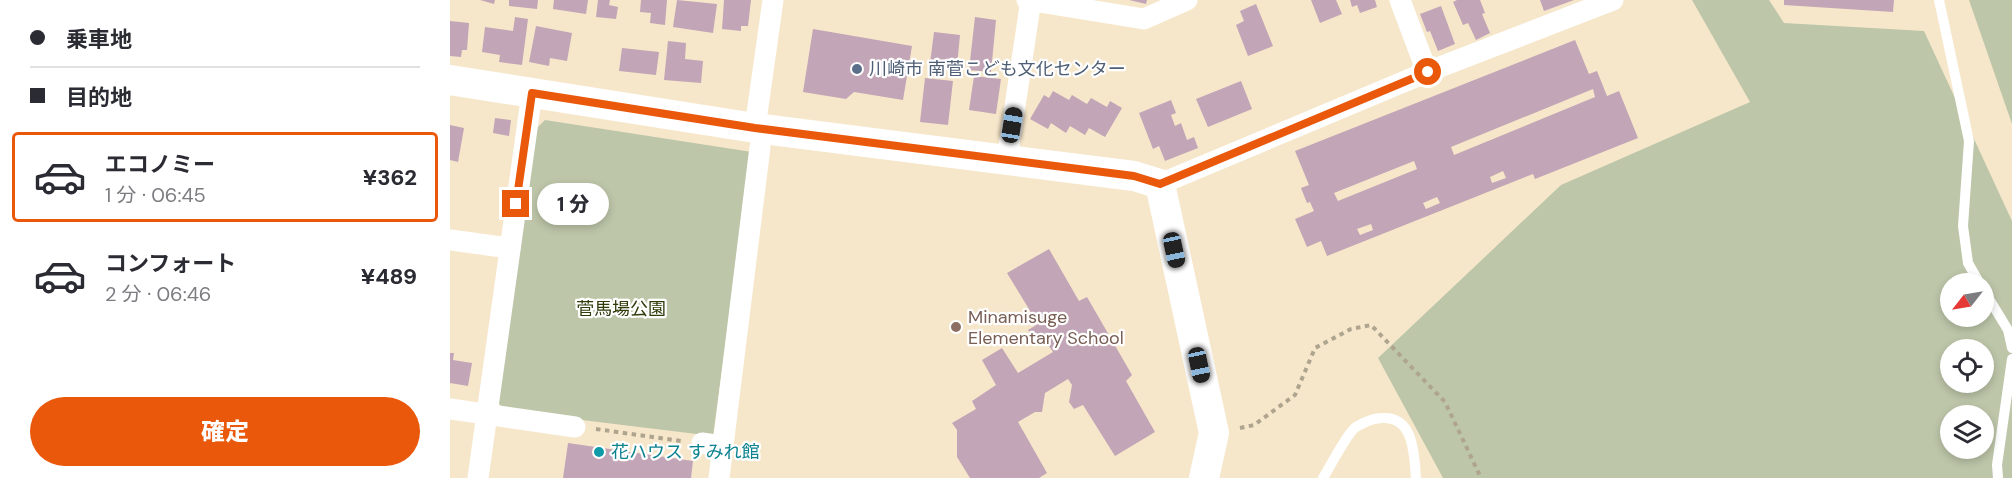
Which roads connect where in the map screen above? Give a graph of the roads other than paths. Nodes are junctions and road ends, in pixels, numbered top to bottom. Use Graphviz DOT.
graph roads {
  1 [pos="773,0"];
  2 [pos="1030,0"];
  3 [pos="1187,0"];
  4 [pos="1400,0"];
  5 [pos="1939,0"];
  6 [pos="1605,1"];
  7 [pos="1428,72"];
  8 [pos="450,80"];
  9 [pos="532,93"];
  10 [pos="758,138"];
  11 [pos="1007,159"];
  12 [pos="1160,184"];
  13 [pos="450,240"];
  14 [pos="510,248"];
  15 [pos="1974,273"];
  16 [pos="1994,307"];
  17 [pos="2012,348"];
  18 [pos="2012,359"];
  19 [pos="450,409"];
  20 [pos="486,414"];
  21 [pos="575,427"];
  22 [pos="478,478"];
  23 [pos="719,478"];
  24 [pos="1204,478"];
  25 [pos="1323,478"];
  26 [pos="1416,478"];
  27 [pos="1998,478"];
  1 -- 10 [label="street"];
  2 -- 3 [label="street"];
  2 -- 11 [label="street"];
  4 -- 7 [label="street"];
  5 -- 15 [label="lane"];
  6 -- 7 [label="street"];
  7 -- 12 [label="street"];
  8 -- 9 [label="street"];
  9 -- 10 [label="street"];
  9 -- 14 [label="street"];
  10 -- 11 [label="street"];
  10 -- 23 [label="street"];
  11 -- 12 [label="street"];
  12 -- 24 [label="street"];
  13 -- 14 [label="street"];
  14 -- 20 [label="street"];
  16 -- 17 [label="lane"];
  18 -- 27 [label="lane"];
  19 -- 20 [label="street"];
  20 -- 21 [label="street"];
  20 -- 22 [label="street"];
  25 -- 26 [label="lane"];
}
